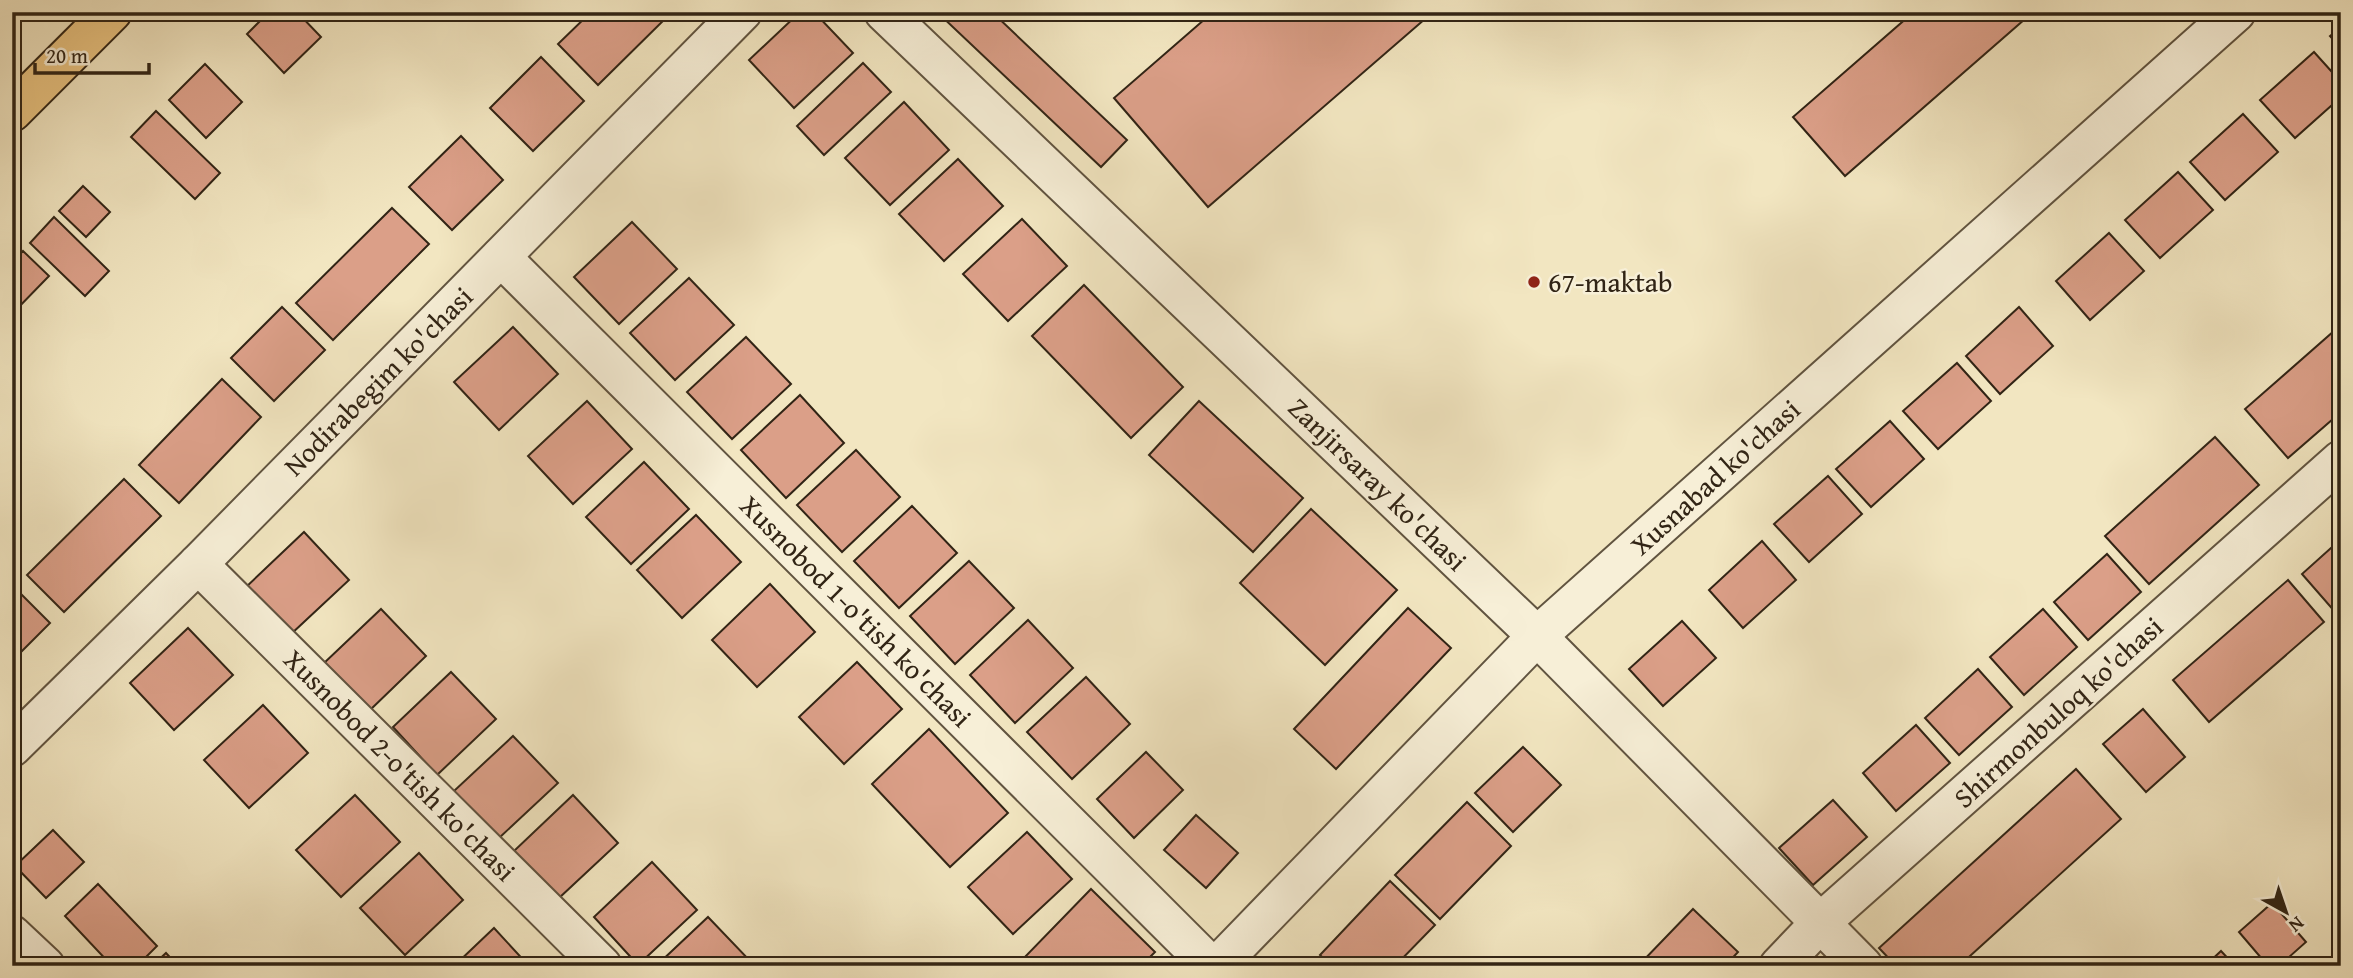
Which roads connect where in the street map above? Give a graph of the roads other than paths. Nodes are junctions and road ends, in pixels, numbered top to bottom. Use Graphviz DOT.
graph roads {
  1 [pos="112,12"];
  2 [pos="743,12"];
  3 [pos="884,12"];
  4 [pos="2236,12"];
  5 [pos="12,112"];
  6 [pos="501,257"];
  7 [pos="2341,460"];
  8 [pos="198,564"];
  9 [pos="1537,636"];
  10 [pos="12,747"];
  11 [pos="1820,923"];
  12 [pos="12,935"];
  13 [pos="45,966"];
  14 [pos="602,966"];
  15 [pos="1211,966"];
  16 [pos="1217,966"];
  17 [pos="1779,966"];
  18 [pos="1863,966"];
  1 -- 5 [label="main road"];
  2 -- 6 [label="street, Nodirabegim ko'chasi"];
  3 -- 9 [label="street, Zanjirsaray ko'chasi"];
  4 -- 9 [label="street, Xusnabad ko'chasi"];
  6 -- 8 [label="street, Nodirabegim ko'chasi"];
  6 -- 15 [label="street, Xusnobod 1-o'tish ko'chasi"];
  7 -- 11 [label="street, Shirmonbuloq ko'chasi"];
  8 -- 10 [label="street, Nodirabegim ko'chasi"];
  8 -- 14 [label="street, Xusnobod 2-o'tish ko'chasi"];
  9 -- 11 [label="street, Zanjirsaray ko'chasi"];
  9 -- 16 [label="street, Xusnabad ko'chasi"];
  11 -- 17 [label="street, Shirmonbuloq ko'chasi"];
  11 -- 18 [label="street, Zanjirsaray ko'chasi"];
  12 -- 13 [label="street"];
}
